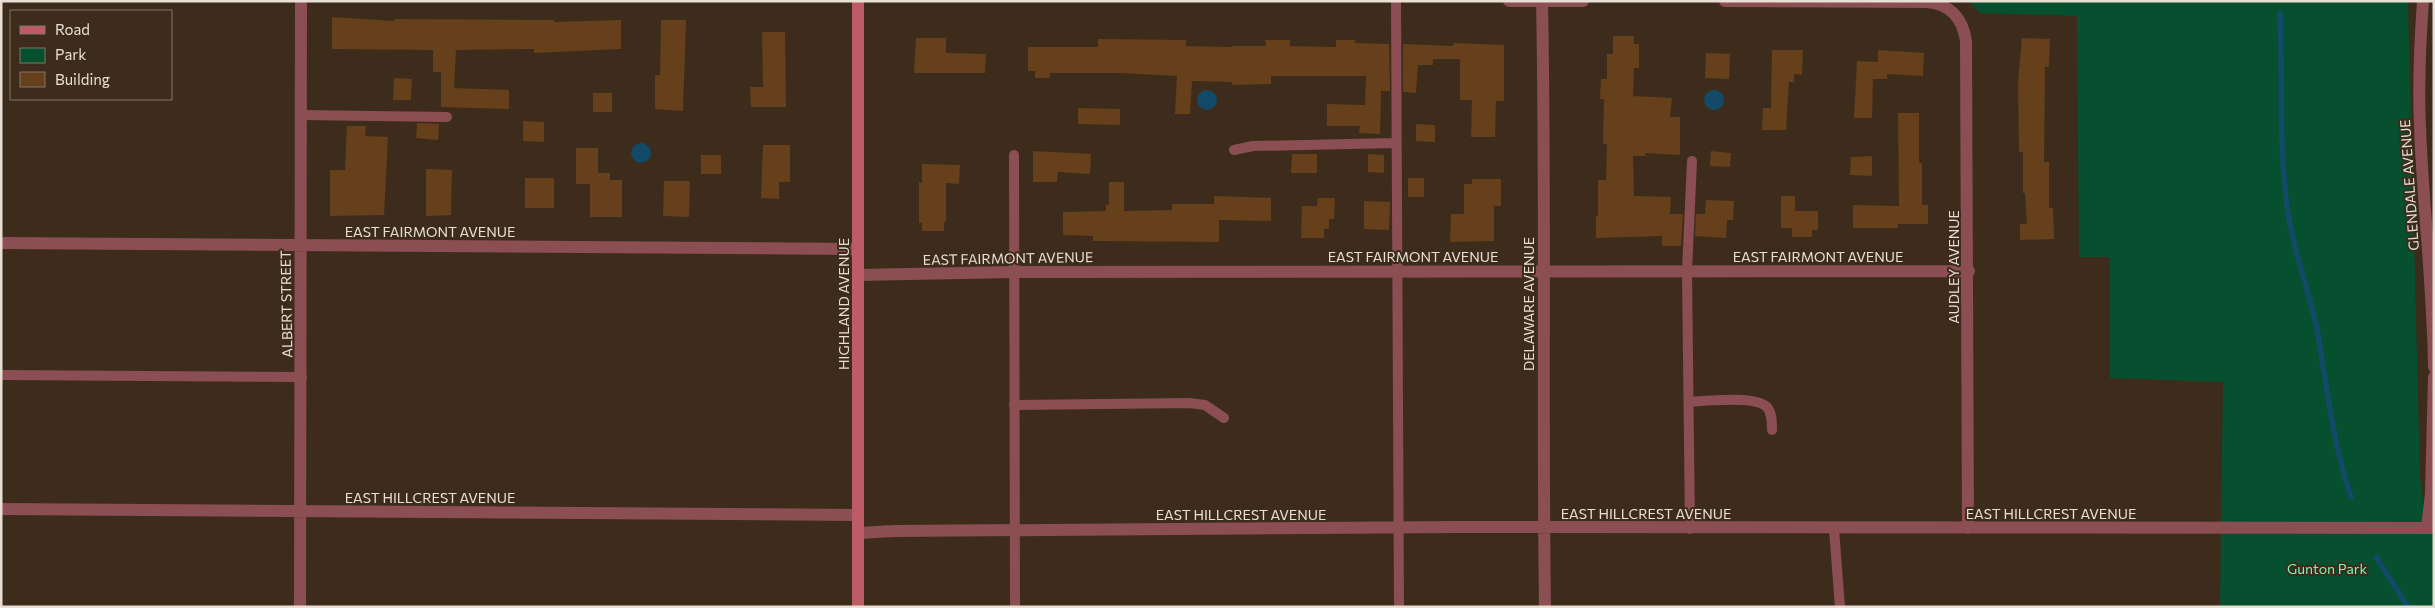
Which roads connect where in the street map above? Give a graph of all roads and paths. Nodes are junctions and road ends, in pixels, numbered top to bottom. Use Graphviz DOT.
graph roads {
  1 [pos="301,1"];
  2 [pos="858,1"];
  3 [pos="1396,1"];
  4 [pos="1509,1"];
  5 [pos="1542,1"];
  6 [pos="1583,1"];
  7 [pos="1726,1"];
  8 [pos="2423,1"];
  9 [pos="300,114"];
  10 [pos="447,117"];
  11 [pos="1396,143"];
  12 [pos="1234,150"];
  13 [pos="1014,156"];
  14 [pos="1692,161"];
  15 [pos="1,243"];
  16 [pos="300,245"];
  17 [pos="858,249"];
  18 [pos="2432,266"];
  19 [pos="1543,270"];
  20 [pos="1687,270"];
  21 [pos="1396,271"];
  22 [pos="1969,271"];
  23 [pos="1014,272"];
  24 [pos="858,276"];
  25 [pos="2434,367"];
  26 [pos="1,375"];
  27 [pos="302,377"];
  28 [pos="2434,377"];
  29 [pos="1689,402"];
  30 [pos="1014,404"];
  31 [pos="1224,418"];
  32 [pos="1772,430"];
  33 [pos="1,509"];
  34 [pos="300,511"];
  35 [pos="858,515"];
  36 [pos="1399,528"];
  37 [pos="1544,528"];
  38 [pos="1968,528"];
  39 [pos="2430,528"];
  40 [pos="1690,529"];
  41 [pos="1834,529"];
  42 [pos="1015,531"];
  43 [pos="858,533"];
  44 [pos="300,607"];
  45 [pos="858,607"];
  46 [pos="1015,607"];
  47 [pos="1399,607"];
  48 [pos="1545,607"];
  49 [pos="1840,607"];
  1 -- 9 [label="street, ALBERT STREET"];
  2 -- 17 [label="main road, HIGHLAND AVENUE"];
  3 -- 11 [label="lane"];
  4 -- 5 [label="street"];
  5 -- 6 [label="street"];
  5 -- 19 [label="street, DELAWARE AVENUE"];
  7 -- 22 [label="street, AUDLEY AVENUE"];
  8 -- 18 [label="street, GLENDALE AVENUE"];
  9 -- 10 [label="lane"];
  9 -- 16 [label="street, ALBERT STREET"];
  11 -- 12 [label="lane"];
  11 -- 21 [label="lane"];
  13 -- 23 [label="lane"];
  14 -- 20 [label="lane"];
  15 -- 16 [label="street, EAST FAIRMONT AVENUE"];
  16 -- 17 [label="street, EAST FAIRMONT AVENUE"];
  16 -- 27 [label="street, ALBERT STREET"];
  17 -- 24 [label="main road, HIGHLAND AVENUE"];
  18 -- 25 [label="street, GLENDALE AVENUE"];
  19 -- 20 [label="street, EAST FAIRMONT AVENUE"];
  19 -- 21 [label="street, EAST FAIRMONT AVENUE"];
  19 -- 37 [label="street, DELAWARE AVENUE"];
  20 -- 22 [label="street, EAST FAIRMONT AVENUE"];
  20 -- 29 [label="lane"];
  21 -- 23 [label="street, EAST FAIRMONT AVENUE"];
  21 -- 36 [label="lane"];
  22 -- 38 [label="street, AUDLEY AVENUE"];
  23 -- 24 [label="street, EAST FAIRMONT AVENUE"];
  23 -- 30 [label="lane"];
  24 -- 35 [label="main road, HIGHLAND AVENUE"];
  26 -- 27 [label="lane"];
  27 -- 34 [label="street, ALBERT STREET"];
  28 -- 39 [label="street"];
  29 -- 32 [label="lane"];
  29 -- 40 [label="lane"];
  30 -- 31 [label="lane"];
  30 -- 42 [label="lane"];
  33 -- 34 [label="street, EAST HILLCREST AVENUE"];
  34 -- 35 [label="street, EAST HILLCREST AVENUE"];
  34 -- 44 [label="street, ALBERT STREET"];
  35 -- 43 [label="main road, HIGHLAND AVENUE"];
  36 -- 37 [label="street, EAST HILLCREST AVENUE"];
  36 -- 42 [label="street, EAST HILLCREST AVENUE"];
  36 -- 47 [label="lane"];
  37 -- 40 [label="street, EAST HILLCREST AVENUE"];
  37 -- 48 [label="street, DELAWARE AVENUE"];
  38 -- 39 [label="street, EAST HILLCREST AVENUE"];
  38 -- 41 [label="street, EAST HILLCREST AVENUE"];
  40 -- 41 [label="street, EAST HILLCREST AVENUE"];
  41 -- 49 [label="lane"];
  42 -- 43 [label="street, EAST HILLCREST AVENUE"];
  42 -- 46 [label="lane"];
  43 -- 45 [label="main road, HIGHLAND AVENUE"];
}
